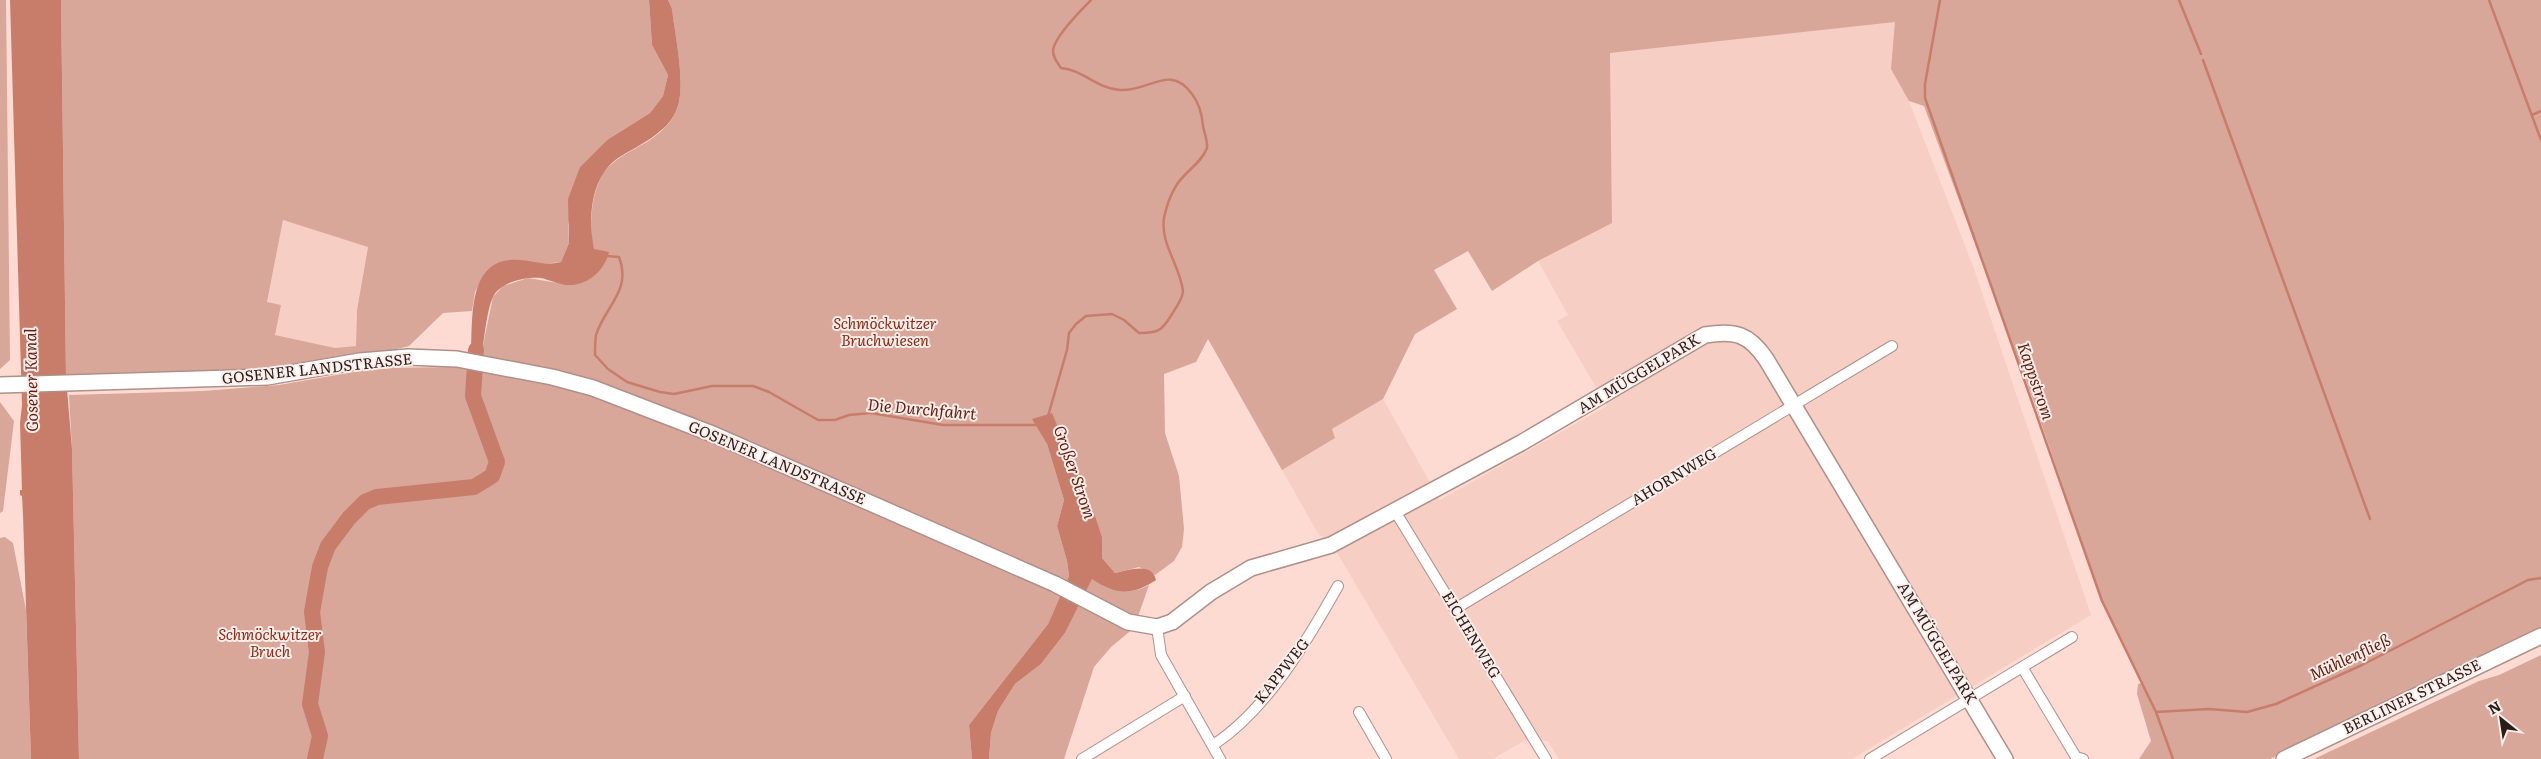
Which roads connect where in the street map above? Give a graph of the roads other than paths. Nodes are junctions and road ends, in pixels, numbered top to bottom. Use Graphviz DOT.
graph roads {
  1 [pos="1892,346"];
  2 [pos="0,385"];
  3 [pos="1794,405"];
  4 [pos="1395,511"];
  5 [pos="1338,586"];
  6 [pos="1456,609"];
  7 [pos="1157,627"];
  8 [pos="2541,636"];
  9 [pos="2072,637"];
  10 [pos="2022,667"];
  11 [pos="1184,696"];
  12 [pos="1970,698"];
  13 [pos="1359,712"];
  14 [pos="1213,745"];
  15 [pos="1082,759"];
  16 [pos="1220,759"];
  17 [pos="1386,759"];
  18 [pos="1546,759"];
  19 [pos="1870,759"];
  20 [pos="2005,759"];
  21 [pos="2083,759"];
  22 [pos="2284,759"];
  1 -- 3 [label="street, AHORNWEG"];
  2 -- 7 [label="main road, GOSENER LANDSTRASSE"];
  3 -- 4 [label="main road, AM MÜGGELPARK"];
  3 -- 6 [label="street, AHORNWEG"];
  3 -- 12 [label="main road, AM MÜGGELPARK"];
  4 -- 6 [label="street, EICHENWEG"];
  4 -- 7 [label="main road, AM MÜGGELPARK"];
  5 -- 14 [label="street, KAPPWEG"];
  6 -- 18 [label="street, EICHENWEG"];
  7 -- 11 [label="street"];
  8 -- 22 [label="main road, BERLINER STRASSE"];
  9 -- 10 [label="street"];
  10 -- 12 [label="street"];
  10 -- 21 [label="street"];
  11 -- 14 [label="street"];
  11 -- 15 [label="street"];
  12 -- 19 [label="street"];
  12 -- 20 [label="main road, AM MÜGGELPARK"];
  13 -- 17 [label="street"];
  14 -- 16 [label="street"];
}
